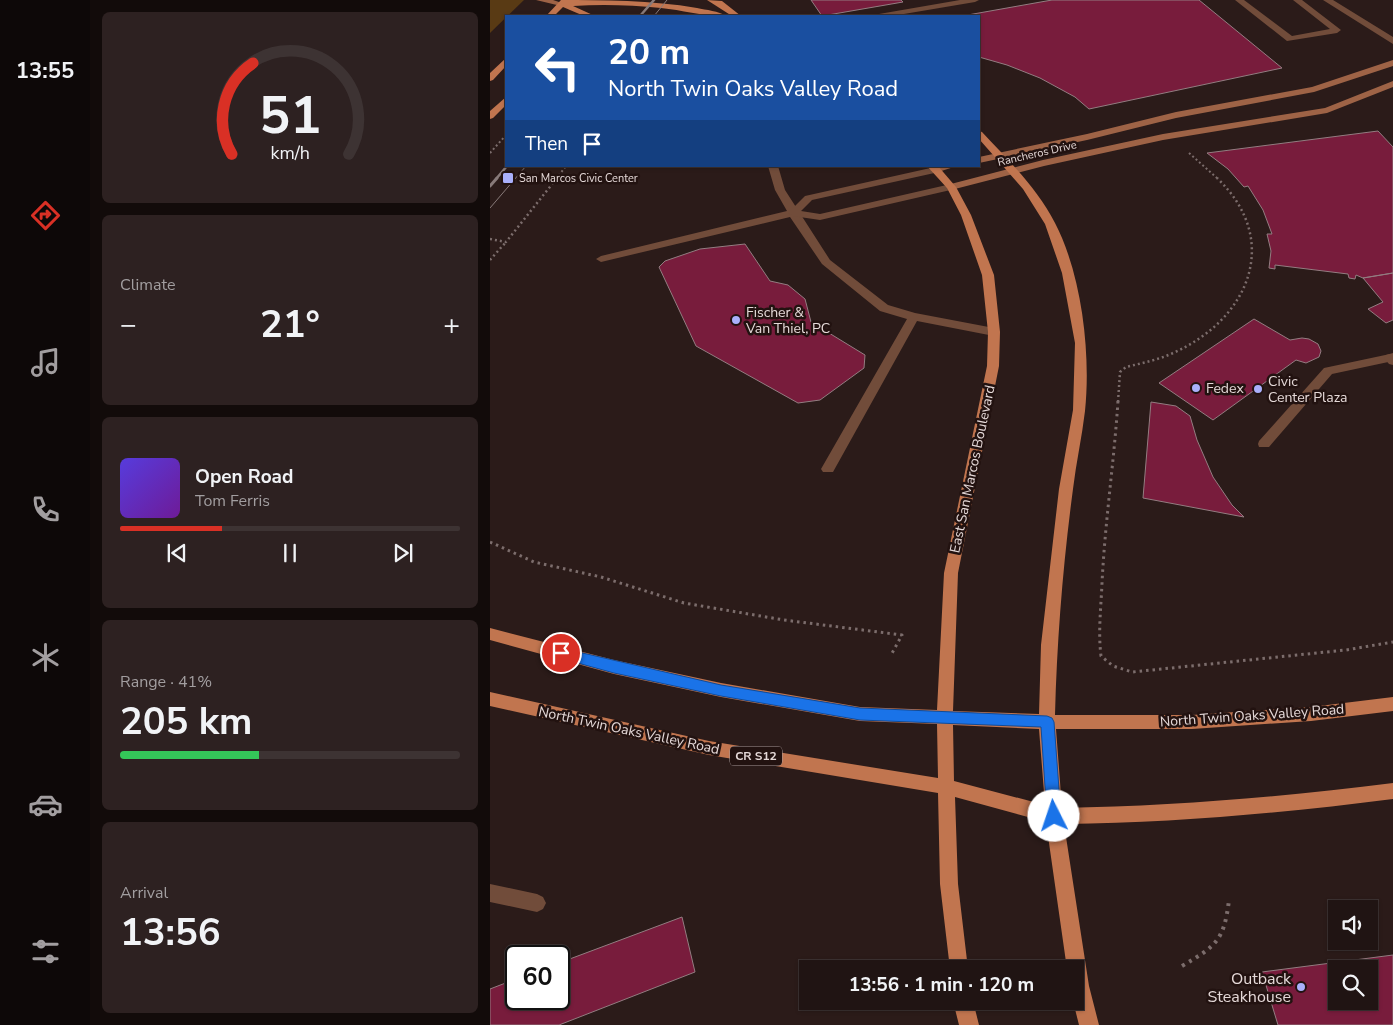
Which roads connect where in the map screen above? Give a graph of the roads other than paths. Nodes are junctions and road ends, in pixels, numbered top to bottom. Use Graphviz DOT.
graph roads {
  1 [pos="540,0"];
  2 [pos="603,0"];
  3 [pos="712,0"];
  4 [pos="975,0"];
  5 [pos="1239,0"];
  6 [pos="1297,0"];
  7 [pos="1327,0"];
  8 [pos="563,2"];
  9 [pos="551,15"];
  10 [pos="586,15"];
  11 [pos="589,15"];
  12 [pos="717,15"];
  13 [pos="735,15"];
  14 [pos="886,15"];
  15 [pos="1393,41"];
  16 [pos="505,62"];
  17 [pos="1393,63"];
  18 [pos="490,78"];
  19 [pos="1393,84"];
  20 [pos="505,101"];
  21 [pos="490,116"];
  22 [pos="980,135"];
  23 [pos="1000,155"];
  24 [pos="980,160"];
  25 [pos="773,167"];
  26 [pos="934,168"];
  27 [pos="1014,170"];
  28 [pos="951,187"];
  29 [pos="793,213"];
  30 [pos="601,259"];
  31 [pos="914,317"];
  32 [pos="994,332"];
  33 [pos="1392,359"];
  34 [pos="1264,444"];
  35 [pos="828,469"];
  36 [pos="490,634"];
  37 [pos="490,699"];
  38 [pos="1393,704"];
  39 [pos="945,719"];
  40 [pos="1047,722"];
  41 [pos="946,787"];
  42 [pos="1393,791"];
  43 [pos="1054,816"];
  44 [pos="490,894"];
  45 [pos="537,903"];
  46 [pos="958,960"];
  47 [pos="965,1010"];
  48 [pos="969,1025"];
  49 [pos="1089,1025"];
  1 -- 8 [label="main road"];
  2 -- 8 [label="main road"];
  2 -- 11 [label="main road"];
  2 -- 12 [label="main road"];
  3 -- 13 [label="main road"];
  4 -- 14 [label="street"];
  5 -- 6 [label="street"];
  7 -- 15 [label="street"];
  8 -- 9 [label="main road"];
  8 -- 10 [label="main road"];
  16 -- 18 [label="main road"];
  17 -- 23 [label="main road, Rancheros Drive"];
  19 -- 27 [label="main road, Rancheros Drive"];
  20 -- 21 [label="main road"];
  22 -- 23 [label="main road"];
  23 -- 24 [label="main road, Rancheros Drive"];
  23 -- 27 [label="main road"];
  25 -- 29 [label="street"];
  26 -- 28 [label="main road, East San Marcos Boulevard"];
  26 -- 29 [label="street"];
  27 -- 28 [label="main road, Rancheros Drive"];
  27 -- 40 [label="main road"];
  28 -- 29 [label="street, Rancheros Drive"];
  28 -- 32 [label="main road, East San Marcos Boulevard"];
  29 -- 30 [label="street"];
  29 -- 31 [label="street"];
  31 -- 32 [label="street"];
  31 -- 35 [label="street"];
  32 -- 39 [label="main road, East San Marcos Boulevard"];
  33 -- 34 [label="street"];
  36 -- 39 [label="main road, North Twin Oaks Valley Road"];
  37 -- 41 [label="main road, North Twin Oaks Valley Road / CR S12"];
  38 -- 40 [label="main road, North Twin Oaks Valley Road"];
  39 -- 40 [label="main road, North Twin Oaks Valley Road"];
  39 -- 41 [label="main road, East San Marcos Boulevard"];
  40 -- 43 [label="main road"];
  41 -- 43 [label="main road, North Twin Oaks Valley Road"];
  41 -- 46 [label="main road, East San Marcos Boulevard"];
  42 -- 43 [label="main road"];
  43 -- 49 [label="main road"];
  44 -- 45 [label="street"];
  47 -- 48 [label="main road"];
}
